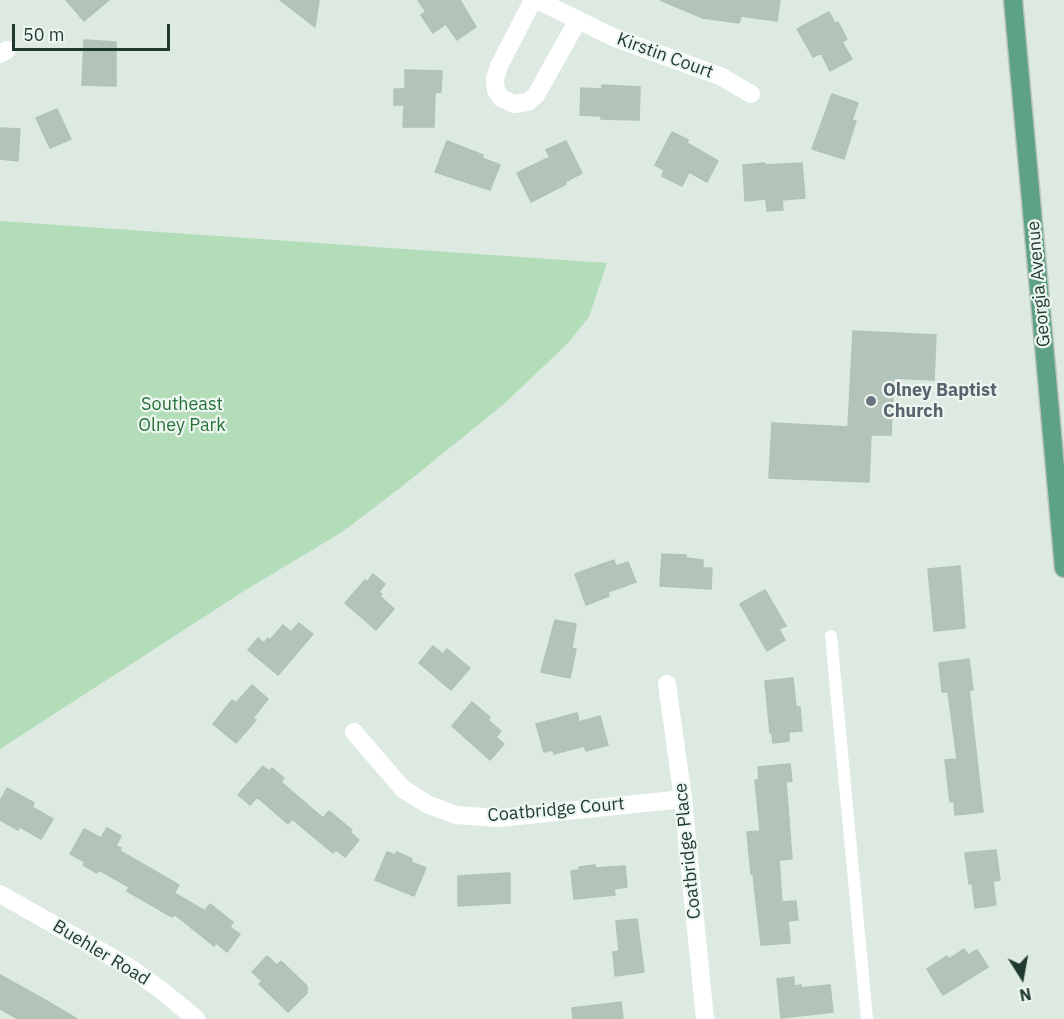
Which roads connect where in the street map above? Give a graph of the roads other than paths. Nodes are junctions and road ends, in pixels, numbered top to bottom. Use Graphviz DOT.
graph roads {
  1 [pos="532,0"];
  2 [pos="537,0"];
  3 [pos="1014,0"];
  4 [pos="578,20"];
  5 [pos="751,94"];
  6 [pos="1064,568"];
  7 [pos="831,636"];
  8 [pos="667,684"];
  9 [pos="354,732"];
  10 [pos="683,799"];
  11 [pos="0,894"];
  12 [pos="196,1019"];
  13 [pos="705,1019"];
  14 [pos="867,1019"];
  1 -- 4 [label="street"];
  2 -- 4 [label="street, Kirstin Court"];
  3 -- 6 [label="main road, Georgia Avenue"];
  4 -- 5 [label="street, Kirstin Court"];
  7 -- 14 [label="lane"];
  8 -- 10 [label="street, Coatbridge Place"];
  9 -- 10 [label="street, Coatbridge Court"];
  10 -- 13 [label="street, Coatbridge Place"];
  11 -- 12 [label="street, Buehler Road"];
}
